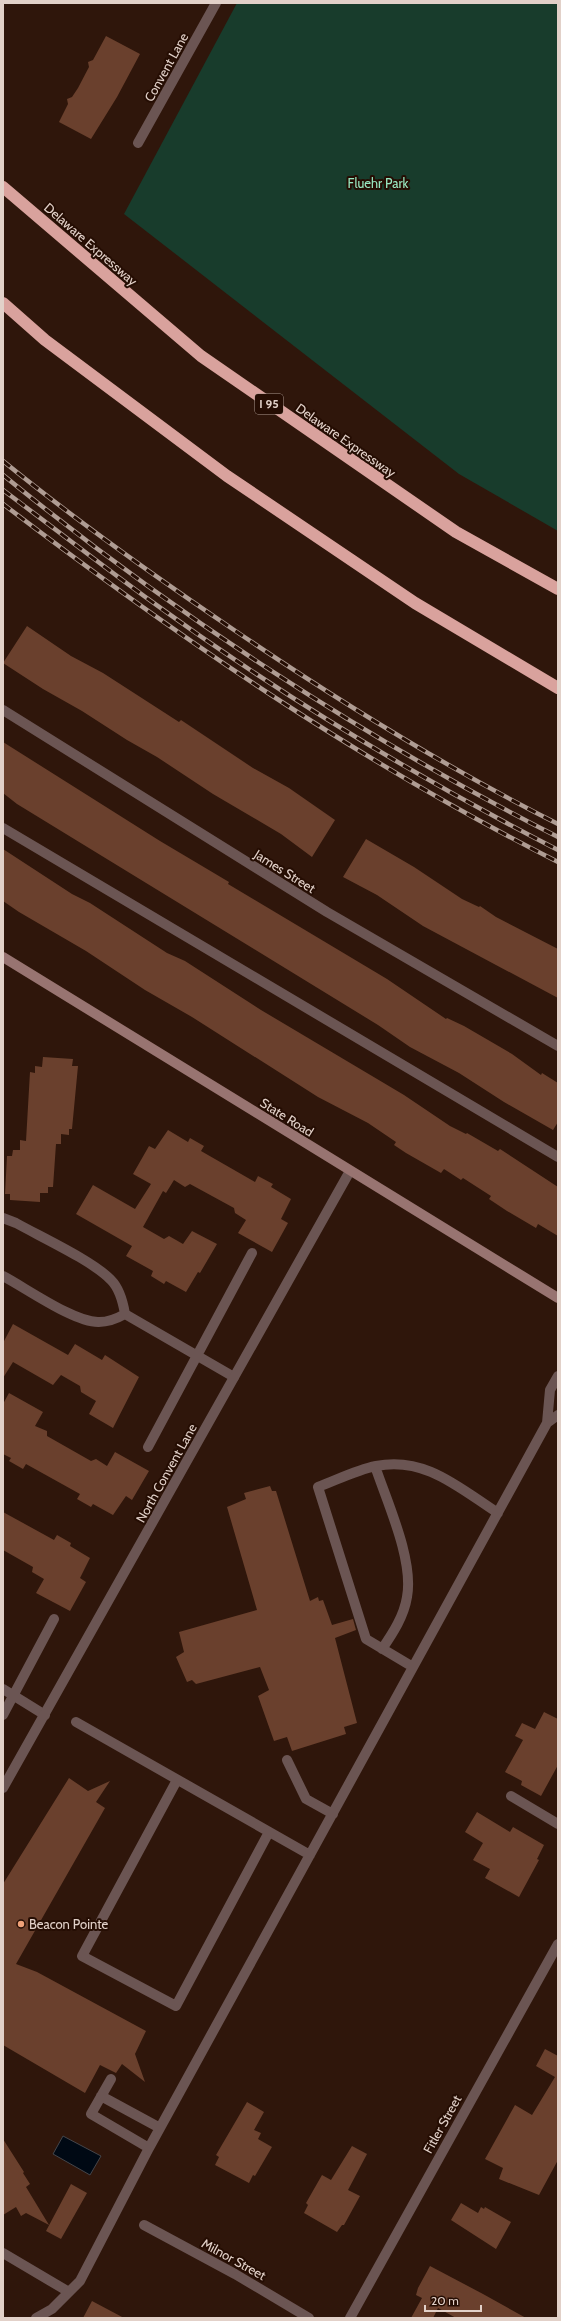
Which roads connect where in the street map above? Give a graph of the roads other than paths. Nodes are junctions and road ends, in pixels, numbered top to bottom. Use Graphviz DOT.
graph roads {
  1 [pos="216,3"];
  2 [pos="138,143"];
  3 [pos="3,187"];
  4 [pos="3,302"];
  5 [pos="558,589"];
  6 [pos="558,688"];
  7 [pos="3,710"];
  8 [pos="3,828"];
  9 [pos="3,957"];
  10 [pos="558,1046"];
  11 [pos="558,1157"];
  12 [pos="350,1171"];
  13 [pos="3,1218"];
  14 [pos="252,1253"];
  15 [pos="3,1276"];
  16 [pos="558,1298"];
  17 [pos="125,1314"];
  18 [pos="198,1356"];
  19 [pos="558,1376"];
  20 [pos="234,1377"];
  21 [pos="558,1415"];
  22 [pos="547,1423"];
  23 [pos="148,1447"];
  24 [pos="375,1466"];
  25 [pos="498,1513"];
  26 [pos="54,1619"];
  27 [pos="382,1649"];
  28 [pos="413,1667"];
  29 [pos="3,1689"];
  30 [pos="13,1696"];
  31 [pos="3,1715"];
  32 [pos="45,1715"];
  33 [pos="76,1722"];
  34 [pos="287,1760"];
  35 [pos="177,1780"];
  36 [pos="3,1788"];
  37 [pos="511,1796"];
  38 [pos="333,1814"];
  39 [pos="558,1824"];
  40 [pos="269,1832"];
  41 [pos="310,1855"];
  42 [pos="558,1944"];
  43 [pos="111,2079"];
  44 [pos="101,2096"];
  45 [pos="160,2128"];
  46 [pos="149,2148"];
  47 [pos="144,2225"];
  48 [pos="3,2253"];
  49 [pos="69,2292"];
  50 [pos="38,2318"];
  51 [pos="309,2318"];
  52 [pos="350,2318"];
  1 -- 2 [label="street, Convent Lane"];
  3 -- 5 [label="highway, Delaware Expressway / I 95"];
  4 -- 6 [label="highway"];
  7 -- 10 [label="street, James Street"];
  8 -- 11 [label="street"];
  9 -- 12 [label="main road, State Road"];
  12 -- 16 [label="main road, State Road"];
  12 -- 20 [label="street, North Convent Lane"];
  13 -- 17 [label="street"];
  14 -- 18 [label="street"];
  15 -- 17 [label="street"];
  17 -- 18 [label="street"];
  18 -- 20 [label="street"];
  18 -- 23 [label="street"];
  19 -- 22 [label="street"];
  20 -- 32 [label="street, North Convent Lane"];
  21 -- 22 [label="street"];
  22 -- 25 [label="street"];
  24 -- 25 [label="street"];
  24 -- 27 [label="street"];
  24 -- 27 [label="street"];
  25 -- 28 [label="street"];
  26 -- 30 [label="street"];
  27 -- 28 [label="street"];
  28 -- 38 [label="street"];
  29 -- 30 [label="street"];
  30 -- 31 [label="street"];
  30 -- 32 [label="street"];
  32 -- 36 [label="street, North Convent Lane"];
  33 -- 35 [label="street"];
  34 -- 38 [label="street"];
  35 -- 40 [label="street"];
  35 -- 40 [label="street"];
  37 -- 39 [label="street"];
  38 -- 41 [label="street"];
  40 -- 41 [label="street"];
  41 -- 45 [label="street"];
  42 -- 52 [label="street, Fitler Street"];
  43 -- 44 [label="street"];
  44 -- 45 [label="street"];
  44 -- 46 [label="street"];
  45 -- 46 [label="street"];
  46 -- 49 [label="street"];
  47 -- 51 [label="street, Milnor Street"];
  48 -- 49 [label="street"];
  49 -- 50 [label="street"];
}
